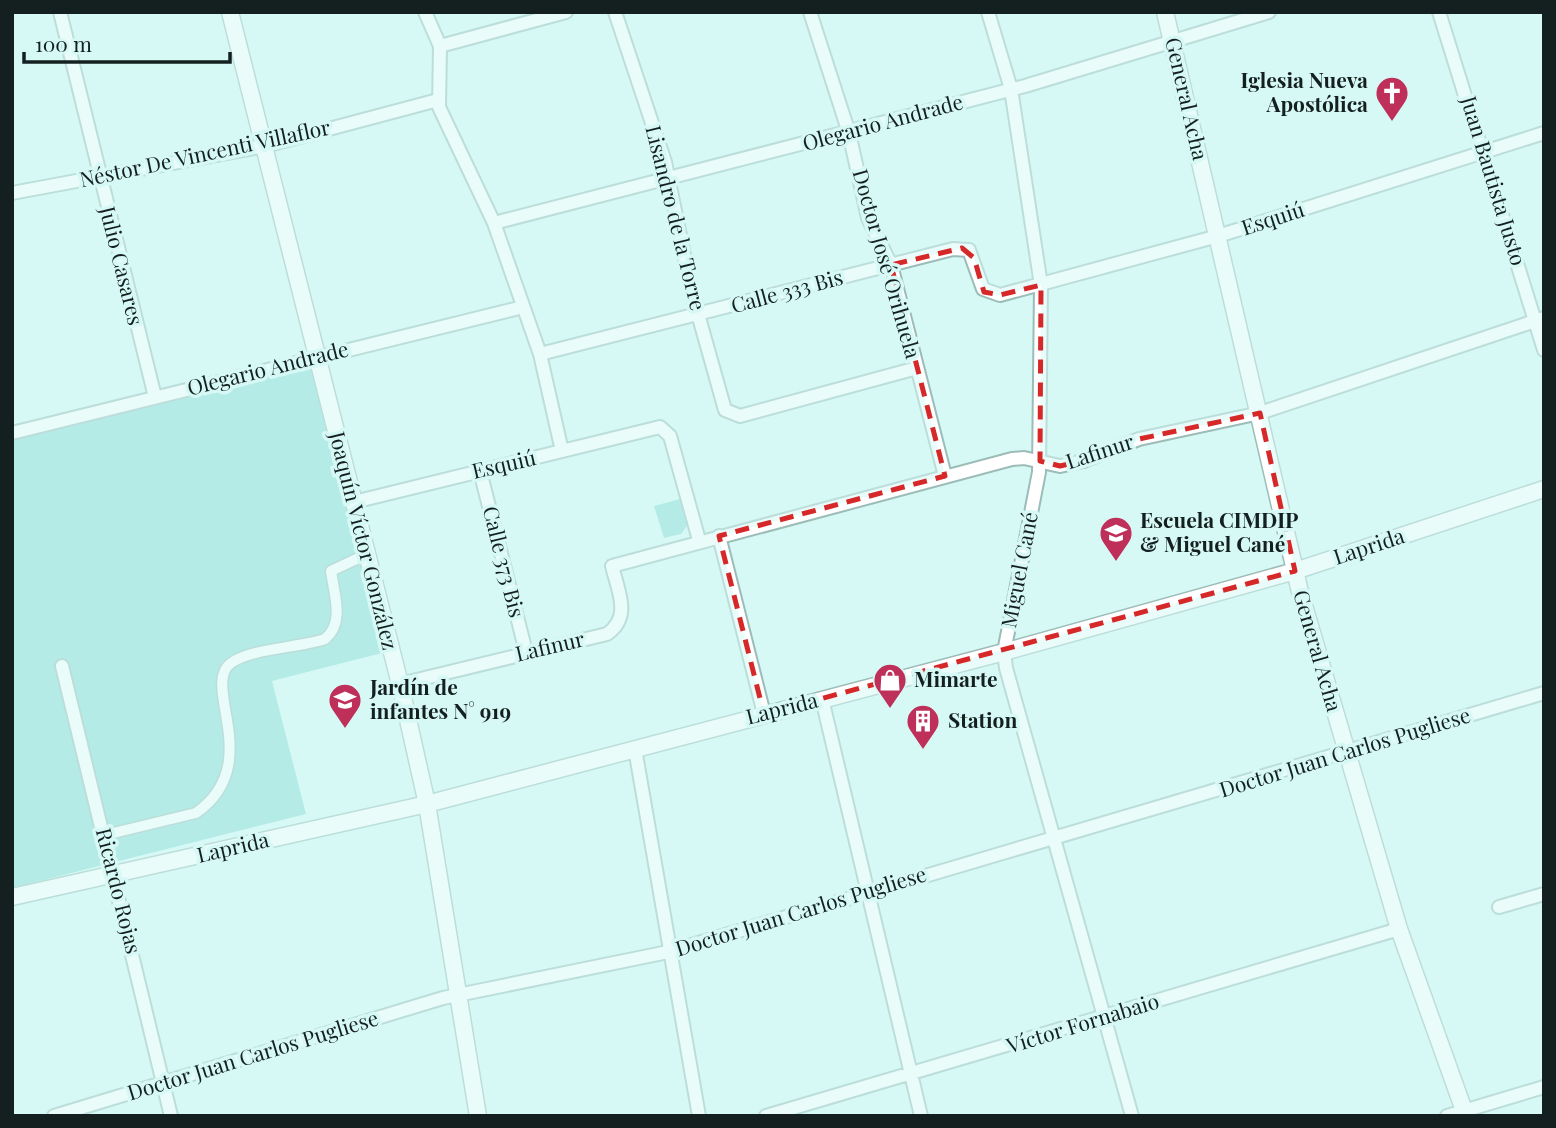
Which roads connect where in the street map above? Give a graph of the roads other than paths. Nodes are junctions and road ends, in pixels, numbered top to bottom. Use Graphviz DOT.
graph roads {
  1 [pos="60,12"];
  2 [pos="230,12"];
  3 [pos="425,12"];
  4 [pos="566,12"];
  5 [pos="615,12"];
  6 [pos="810,12"];
  7 [pos="988,12"];
  8 [pos="1166,12"];
  9 [pos="1269,12"];
  10 [pos="1439,12"];
  11 [pos="1172,42"];
  12 [pos="440,46"];
  13 [pos="1011,89"];
  14 [pos="438,100"];
  15 [pos="849,133"];
  16 [pos="1544,133"];
  17 [pos="265,146"];
  18 [pos="1485,152"];
  19 [pos="98,176"];
  20 [pos="669,176"];
  21 [pos="12,193"];
  22 [pos="494,223"];
  23 [pos="1218,236"];
  24 [pos="891,265"];
  25 [pos="1041,285"];
  26 [pos="1000,295"];
  27 [pos="523,307"];
  28 [pos="698,315"];
  29 [pos="1539,319"];
  30 [pos="1544,350"];
  31 [pos="540,354"];
  32 [pos="316,357"];
  33 [pos="917,368"];
  34 [pos="155,397"];
  35 [pos="1260,413"];
  36 [pos="12,433"];
  37 [pos="562,451"];
  38 [pos="1040,461"];
  39 [pos="480,471"];
  40 [pos="945,476"];
  41 [pos="1542,494"];
  42 [pos="354,502"];
  43 [pos="719,536"];
  44 [pos="699,540"];
  45 [pos="367,554"];
  46 [pos="1295,571"];
  47 [pos="1004,652"];
  48 [pos="526,653"];
  49 [pos="62,666"];
  50 [pos="400,684"];
  51 [pos="1544,693"];
  52 [pos="822,699"];
  53 [pos="764,714"];
  54 [pos="635,749"];
  55 [pos="1347,754"];
  56 [pos="427,804"];
  57 [pos="104,835"];
  58 [pos="1054,838"];
  59 [pos="115,874"];
  60 [pos="868,892"];
  61 [pos="1544,894"];
  62 [pos="12,897"];
  63 [pos="1499,907"];
  64 [pos="1399,929"];
  65 [pos="668,952"];
  66 [pos="460,995"];
  67 [pos="1105,1017"];
  68 [pos="911,1075"];
  69 [pos="164,1083"];
  70 [pos="1544,1087"];
  71 [pos="1465,1113"];
  72 [pos="54,1116"];
  73 [pos="172,1116"];
  74 [pos="478,1116"];
  75 [pos="699,1116"];
  76 [pos="766,1116"];
  77 [pos="921,1116"];
  78 [pos="1132,1116"];
  79 [pos="1447,1116"];
  1 -- 19 [label="street, Julio Casares"];
  2 -- 17 [label="street, Joaquín Víctor González"];
  3 -- 12 [label="street"];
  4 -- 12 [label="street"];
  5 -- 20 [label="street, Lisandro de la Torre"];
  6 -- 15 [label="street, Doctor José Orihuela"];
  7 -- 13 [label="street, Miguel Cané"];
  8 -- 11 [label="street, General Acha"];
  9 -- 11 [label="street, Olegario Andrade"];
  10 -- 18 [label="street, Juan Bautista Justo"];
  11 -- 13 [label="street, Olegario Andrade"];
  11 -- 23 [label="street, General Acha"];
  12 -- 14 [label="street"];
  13 -- 15 [label="street, Olegario Andrade"];
  13 -- 25 [label="street, Miguel Cané"];
  14 -- 17 [label="street, Néstor De Vincenti Villaflor"];
  14 -- 22 [label="street"];
  15 -- 20 [label="street, Olegario Andrade"];
  15 -- 24 [label="street, Doctor José Orihuela"];
  16 -- 18 [label="street, Esquiú"];
  17 -- 19 [label="street, Néstor De Vincenti Villaflor"];
  17 -- 32 [label="street, Joaquín Víctor González"];
  18 -- 23 [label="street, Esquiú"];
  18 -- 29 [label="street, Juan Bautista Justo"];
  19 -- 21 [label="street, Néstor De Vincenti Villaflor"];
  19 -- 34 [label="street, Julio Casares"];
  20 -- 22 [label="street, Olegario Andrade"];
  20 -- 28 [label="street, Lisandro de la Torre"];
  22 -- 27 [label="street"];
  23 -- 25 [label="street, Esquiú"];
  23 -- 35 [label="street, General Acha"];
  24 -- 26 [label="street, Calle 333 Bis"];
  24 -- 28 [label="street, Calle 333 Bis"];
  24 -- 33 [label="street, Doctor José Orihuela"];
  25 -- 26 [label="street, Esquiú"];
  25 -- 38 [label="street, Miguel Cané"];
  27 -- 31 [label="street"];
  27 -- 32 [label="street, Olegario Andrade"];
  28 -- 31 [label="street, Calle 333 Bis"];
  28 -- 33 [label="street, Lisandro de la Torre"];
  29 -- 30 [label="street, Juan Bautista Justo"];
  29 -- 35 [label="street, Lafinur"];
  31 -- 37 [label="street"];
  32 -- 34 [label="street, Olegario Andrade"];
  32 -- 42 [label="street, Joaquín Víctor González"];
  33 -- 40 [label="street, Doctor José Orihuela"];
  34 -- 36 [label="street, Olegario Andrade"];
  35 -- 38 [label="street, Lafinur"];
  35 -- 46 [label="street, General Acha"];
  37 -- 39 [label="street, Esquiú"];
  37 -- 44 [label="street, Esquiú"];
  38 -- 40 [label="street, Lafinur"];
  38 -- 47 [label="street, Miguel Cané"];
  39 -- 42 [label="street, Esquiú"];
  39 -- 48 [label="street, Calle 373 Bis"];
  40 -- 43 [label="street, Lafinur"];
  41 -- 46 [label="street, Laprida"];
  42 -- 45 [label="street, Joaquín Víctor González"];
  43 -- 44 [label="street, Lafinur"];
  43 -- 53 [label="street"];
  44 -- 48 [label="street, Lafinur"];
  45 -- 50 [label="street, Joaquín Víctor González"];
  45 -- 57 [label="street"];
  46 -- 47 [label="street, Laprida"];
  46 -- 55 [label="street, General Acha"];
  47 -- 52 [label="street, Laprida"];
  47 -- 58 [label="street, Miguel Cané"];
  48 -- 50 [label="street, Lafinur"];
  49 -- 57 [label="street, Ricardo Rojas"];
  50 -- 56 [label="street, Joaquín Víctor González"];
  51 -- 55 [label="street, Doctor Juan Carlos Pugliese"];
  52 -- 53 [label="street, Laprida"];
  52 -- 60 [label="street"];
  53 -- 54 [label="street, Laprida"];
  54 -- 56 [label="street, Laprida"];
  54 -- 65 [label="street"];
  55 -- 58 [label="street, Doctor Juan Carlos Pugliese"];
  55 -- 64 [label="street, General Acha"];
  56 -- 59 [label="street, Laprida"];
  56 -- 66 [label="street, Joaquín Víctor González"];
  57 -- 59 [label="street, Ricardo Rojas"];
  58 -- 60 [label="street, Doctor Juan Carlos Pugliese"];
  58 -- 67 [label="street, Miguel Cané"];
  59 -- 62 [label="street, Laprida"];
  59 -- 69 [label="street, Ricardo Rojas"];
  60 -- 65 [label="street, Doctor Juan Carlos Pugliese"];
  60 -- 68 [label="street"];
  61 -- 63 [label="street"];
  64 -- 67 [label="street, Víctor Fornabaio"];
  64 -- 71 [label="street, General Acha"];
  65 -- 66 [label="street, Doctor Juan Carlos Pugliese"];
  65 -- 75 [label="street"];
  66 -- 69 [label="street, Doctor Juan Carlos Pugliese"];
  66 -- 74 [label="street, Joaquín Víctor González"];
  67 -- 68 [label="street, Víctor Fornabaio"];
  67 -- 78 [label="street, Miguel Cané"];
  68 -- 76 [label="street, Víctor Fornabaio"];
  68 -- 77 [label="street"];
  69 -- 72 [label="street, Doctor Juan Carlos Pugliese"];
  69 -- 73 [label="street, Ricardo Rojas"];
  70 -- 71 [label="street"];
  71 -- 79 [label="street"];
}
